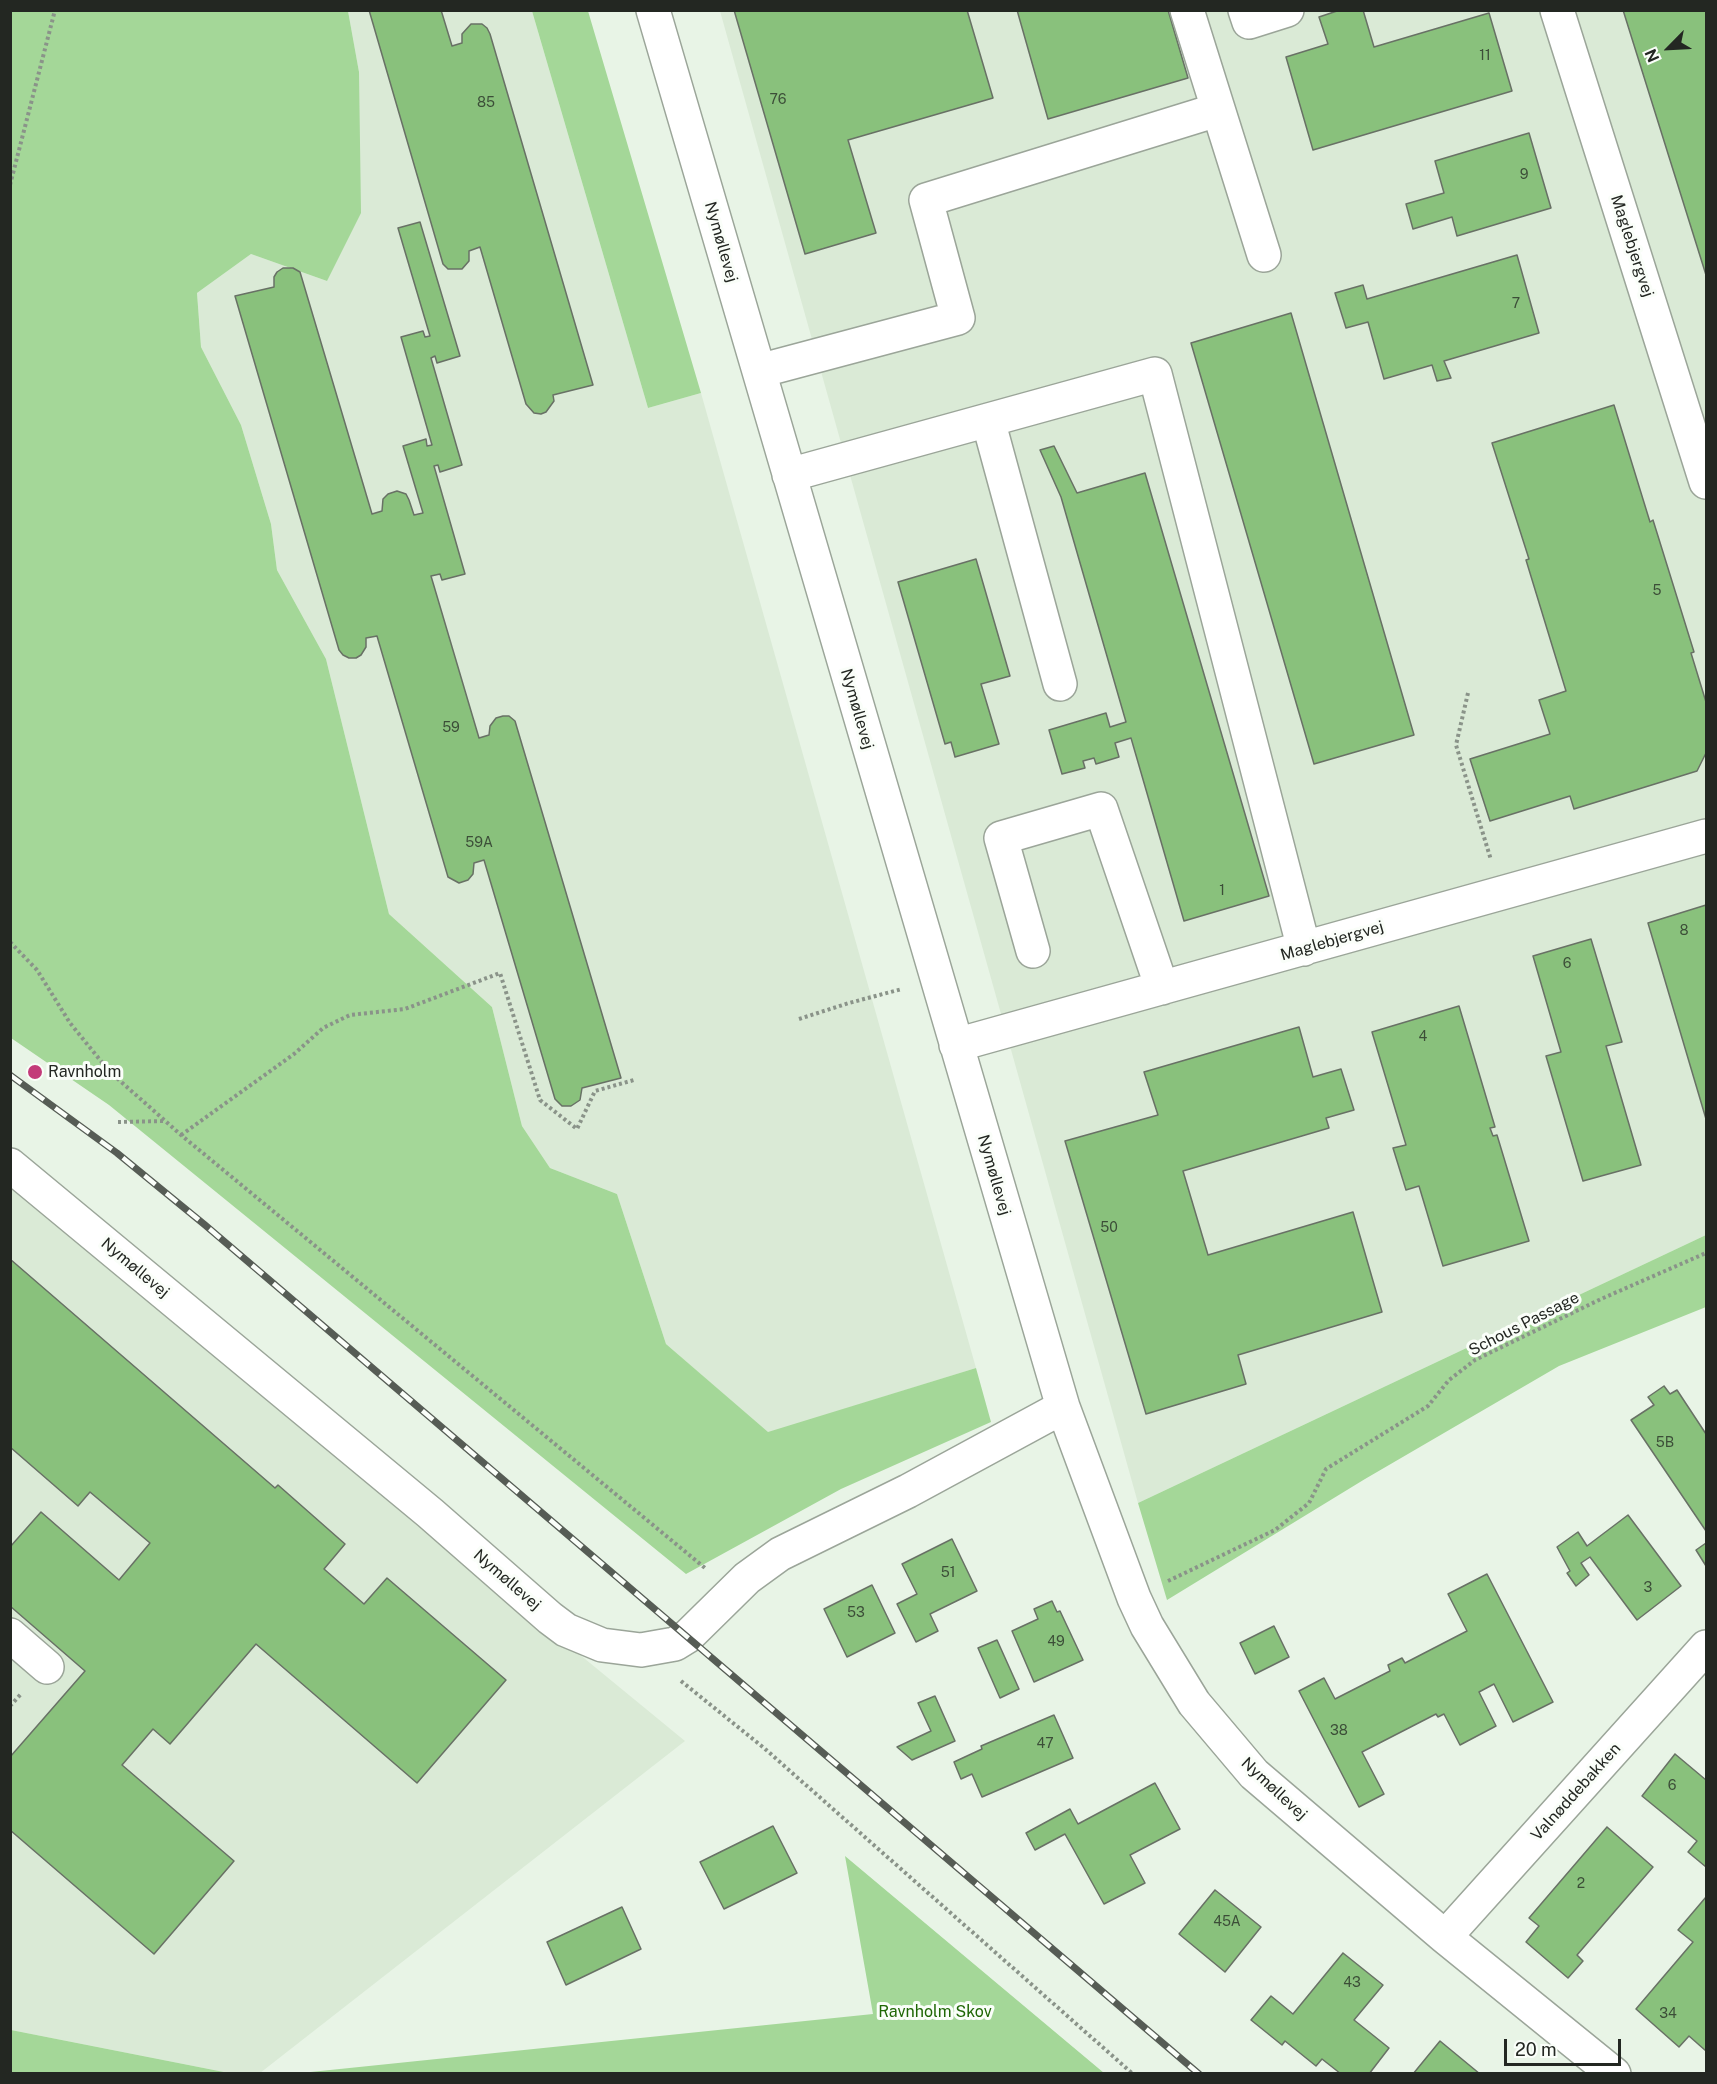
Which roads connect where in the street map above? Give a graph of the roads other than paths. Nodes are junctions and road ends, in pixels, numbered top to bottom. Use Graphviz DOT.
graph roads {
  1 [pos="653,10"];
  2 [pos="1187,10"];
  3 [pos="1245,10"];
  4 [pos="1287,10"];
  5 [pos="1557,10"];
  6 [pos="1217,111"];
  7 [pos="1264,255"];
  8 [pos="759,371"];
  9 [pos="988,420"];
  10 [pos="1705,472"];
  11 [pos="789,475"];
  12 [pos="1060,684"];
  13 [pos="1707,836"];
  14 [pos="1304,949"];
  15 [pos="1033,951"];
  16 [pos="1162,988"];
  17 [pos="956,1045"];
  18 [pos="10,1165"];
  19 [pos="1063,1407"];
  20 [pos="10,1635"];
  21 [pos="1707,1647"];
  22 [pos="47,1667"];
  23 [pos="1445,1936"];
  24 [pos="1614,2073"];
  1 -- 8 [label="street, Nymøllevej"];
  2 -- 6 [label="street"];
  3 -- 4 [label="street"];
  5 -- 10 [label="street, Maglebjergvej"];
  6 -- 7 [label="street"];
  6 -- 8 [label="street"];
  8 -- 11 [label="street, Nymøllevej"];
  9 -- 11 [label="street"];
  9 -- 12 [label="street"];
  9 -- 14 [label="street"];
  11 -- 17 [label="street, Nymøllevej"];
  13 -- 14 [label="street, Maglebjergvej"];
  14 -- 16 [label="street, Maglebjergvej"];
  15 -- 16 [label="street"];
  16 -- 17 [label="street, Maglebjergvej"];
  17 -- 19 [label="street, Nymøllevej"];
  18 -- 19 [label="street, Nymøllevej"];
  19 -- 23 [label="street, Nymøllevej"];
  20 -- 22 [label="street"];
  21 -- 23 [label="street, Valnøddebakken"];
  23 -- 24 [label="street, Nymøllevej"];
}
